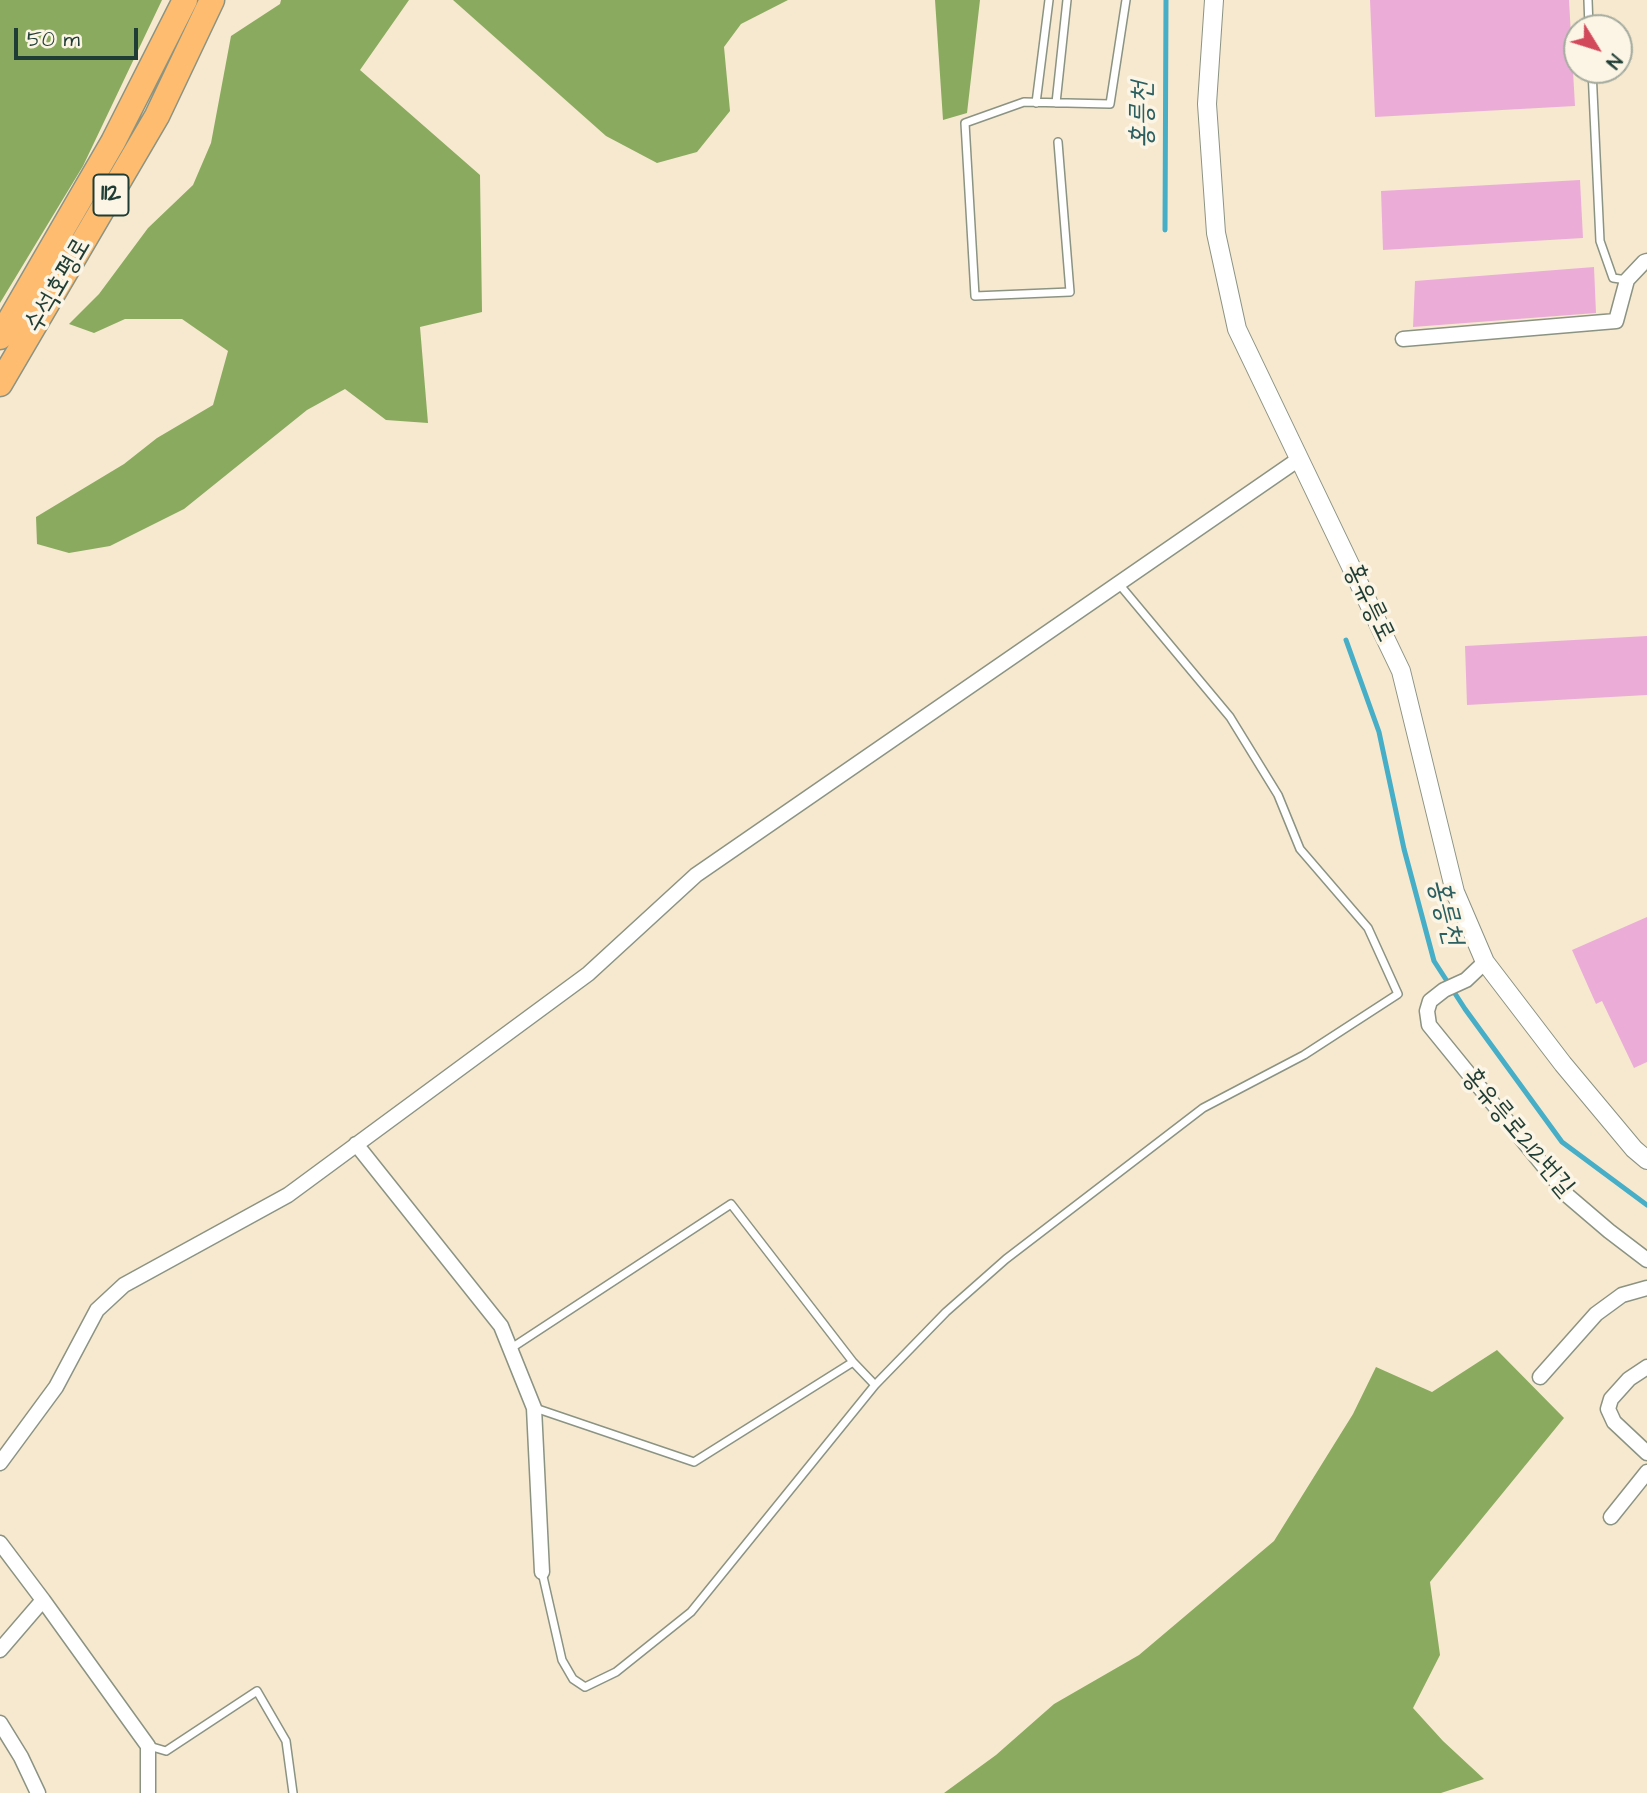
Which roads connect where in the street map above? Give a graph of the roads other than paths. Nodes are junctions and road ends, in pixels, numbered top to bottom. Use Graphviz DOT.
graph roads {
  1 [pos="185,0"];
  2 [pos="212,0"];
  3 [pos="1049,0"];
  4 [pos="1067,0"];
  5 [pos="1126,0"];
  6 [pos="1214,0"];
  7 [pos="1592,84"];
  8 [pos="1036,103"];
  9 [pos="1056,103"];
  10 [pos="1058,142"];
  11 [pos="1647,261"];
  12 [pos="1627,280"];
  13 [pos="0,337"];
  14 [pos="1403,339"];
  15 [pos="0,384"];
  16 [pos="1292,464"];
  17 [pos="1119,583"];
  18 [pos="1485,962"];
  19 [pos="356,1144"];
  20 [pos="1647,1160"];
  21 [pos="1647,1260"];
  22 [pos="1647,1288"];
  23 [pos="510,1349"];
  24 [pos="853,1362"];
  25 [pos="1647,1367"];
  26 [pos="1540,1377"];
  27 [pos="875,1385"];
  28 [pos="534,1408"];
  29 [pos="1647,1452"];
  30 [pos="0,1461"];
  31 [pos="1647,1472"];
  32 [pos="1611,1517"];
  33 [pos="0,1543"];
  34 [pos="542,1572"];
  35 [pos="44,1600"];
  36 [pos="0,1650"];
  37 [pos="0,1723"];
  38 [pos="148,1746"];
  39 [pos="38,1793"];
  40 [pos="148,1793"];
  41 [pos="293,1793"];
  1 -- 13 [label="highway, 수석호평로 / 112"];
  2 -- 15 [label="highway, 수석호평로 / 112"];
  3 -- 8 [label="lane"];
  4 -- 9 [label="lane"];
  5 -- 9 [label="lane"];
  6 -- 16 [label="street, 홍유릉로"];
  7 -- 12 [label="lane"];
  8 -- 9 [label="lane"];
  8 -- 10 [label="lane"];
  11 -- 12 [label="street"];
  12 -- 14 [label="street"];
  16 -- 17 [label="street"];
  16 -- 18 [label="street, 홍유릉로"];
  17 -- 19 [label="street"];
  17 -- 27 [label="lane"];
  18 -- 20 [label="street, 홍유릉로"];
  18 -- 21 [label="street, 홍유릉로212번길"];
  19 -- 23 [label="street"];
  19 -- 30 [label="street"];
  22 -- 26 [label="street"];
  23 -- 24 [label="lane"];
  23 -- 28 [label="street"];
  24 -- 27 [label="lane"];
  24 -- 28 [label="lane"];
  25 -- 29 [label="street"];
  27 -- 34 [label="lane"];
  28 -- 34 [label="street"];
  31 -- 32 [label="street"];
  33 -- 35 [label="street"];
  35 -- 36 [label="street"];
  35 -- 38 [label="street"];
  37 -- 39 [label="street"];
  38 -- 40 [label="street"];
  38 -- 41 [label="lane"];
}
